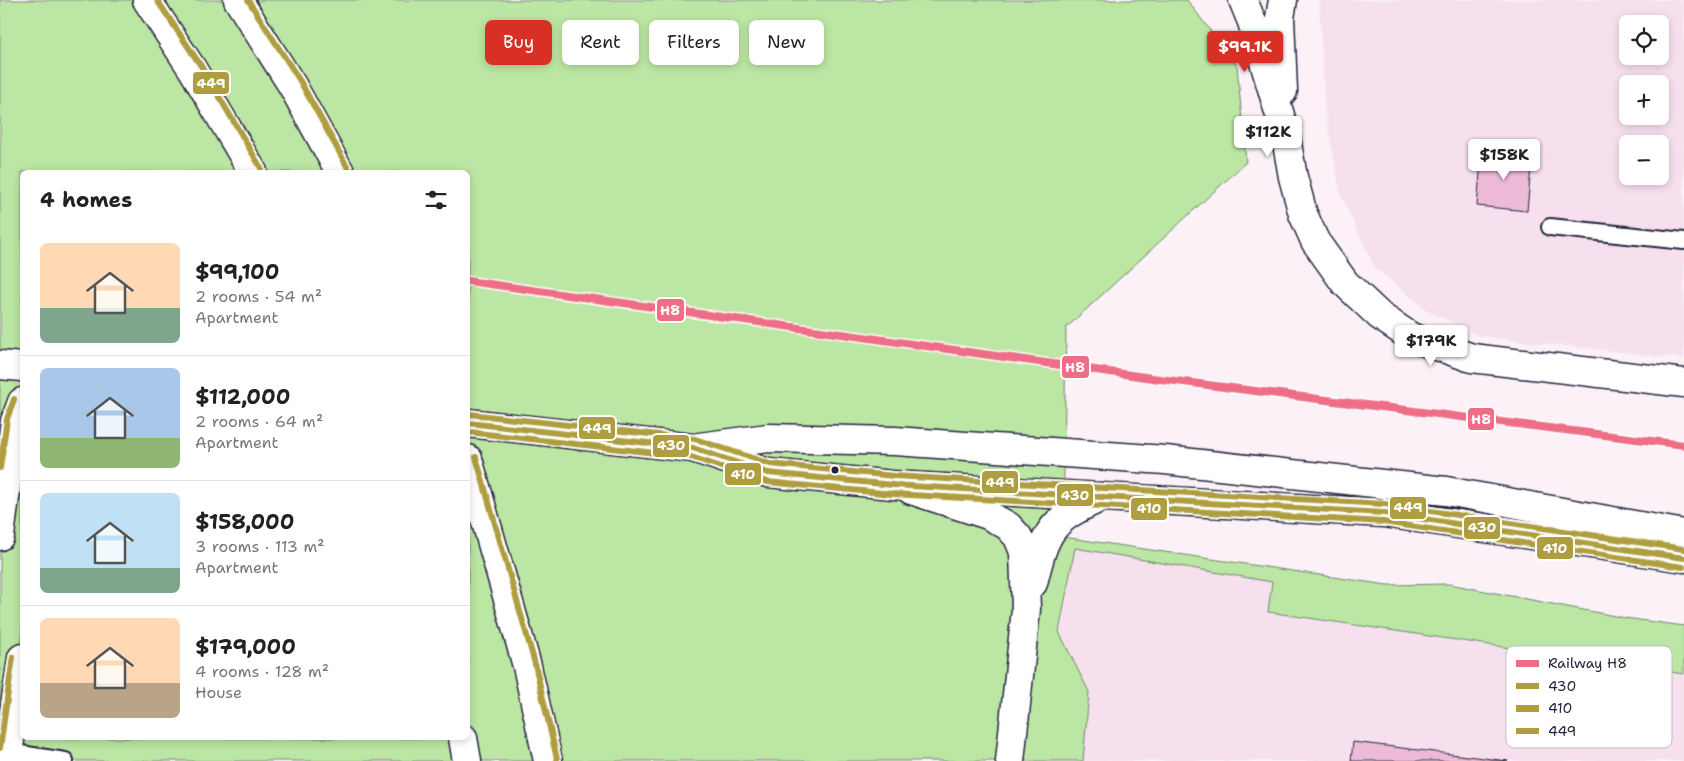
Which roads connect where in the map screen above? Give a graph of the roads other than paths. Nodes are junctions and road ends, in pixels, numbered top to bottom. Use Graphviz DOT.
graph roads {
  1 [pos="147,0"];
  2 [pos="238,0"];
  3 [pos="1243,0"];
  4 [pos="1283,0"];
  5 [pos="1285,132"];
  6 [pos="252,170"];
  7 [pos="339,170"];
  8 [pos="1550,228"];
  9 [pos="1684,240"];
  10 [pos="0,365"];
  11 [pos="20,367"];
  12 [pos="1684,384"];
  13 [pos="20,407"];
  14 [pos="470,423"];
  15 [pos="693,448"];
  16 [pos="470,466"];
  17 [pos="893,485"];
  18 [pos="1102,497"];
  19 [pos="2,506"];
  20 [pos="1561,511"];
  21 [pos="1684,520"];
  22 [pos="1684,534"];
  23 [pos="0,536"];
  24 [pos="1684,558"];
  25 [pos="1026,609"];
  26 [pos="20,672"];
  27 [pos="463,740"];
  28 [pos="8,756"];
  29 [pos="65,761"];
  30 [pos="467,761"];
  31 [pos="548,761"];
  32 [pos="1010,761"];
  1 -- 6 [label="main road"];
  2 -- 7 [label="main road"];
  3 -- 5 [label="main road"];
  4 -- 5 [label="main road"];
  5 -- 12 [label="main road"];
  8 -- 9 [label="lane"];
  10 -- 11 [label="main road"];
  13 -- 19 [label="main road"];
  14 -- 15 [label="main road"];
  15 -- 17 [label="main road"];
  15 -- 20 [label="main road"];
  16 -- 31 [label="main road"];
  17 -- 18 [label="main road"];
  17 -- 25 [label="main road"];
  18 -- 24 [label="main road"];
  18 -- 25 [label="main road"];
  19 -- 23 [label="main road"];
  20 -- 21 [label="main road"];
  20 -- 22 [label="main road"];
  25 -- 32 [label="main road"];
  26 -- 28 [label="main road"];
  27 -- 30 [label="main road"];
  28 -- 29 [label="lane"];
}
